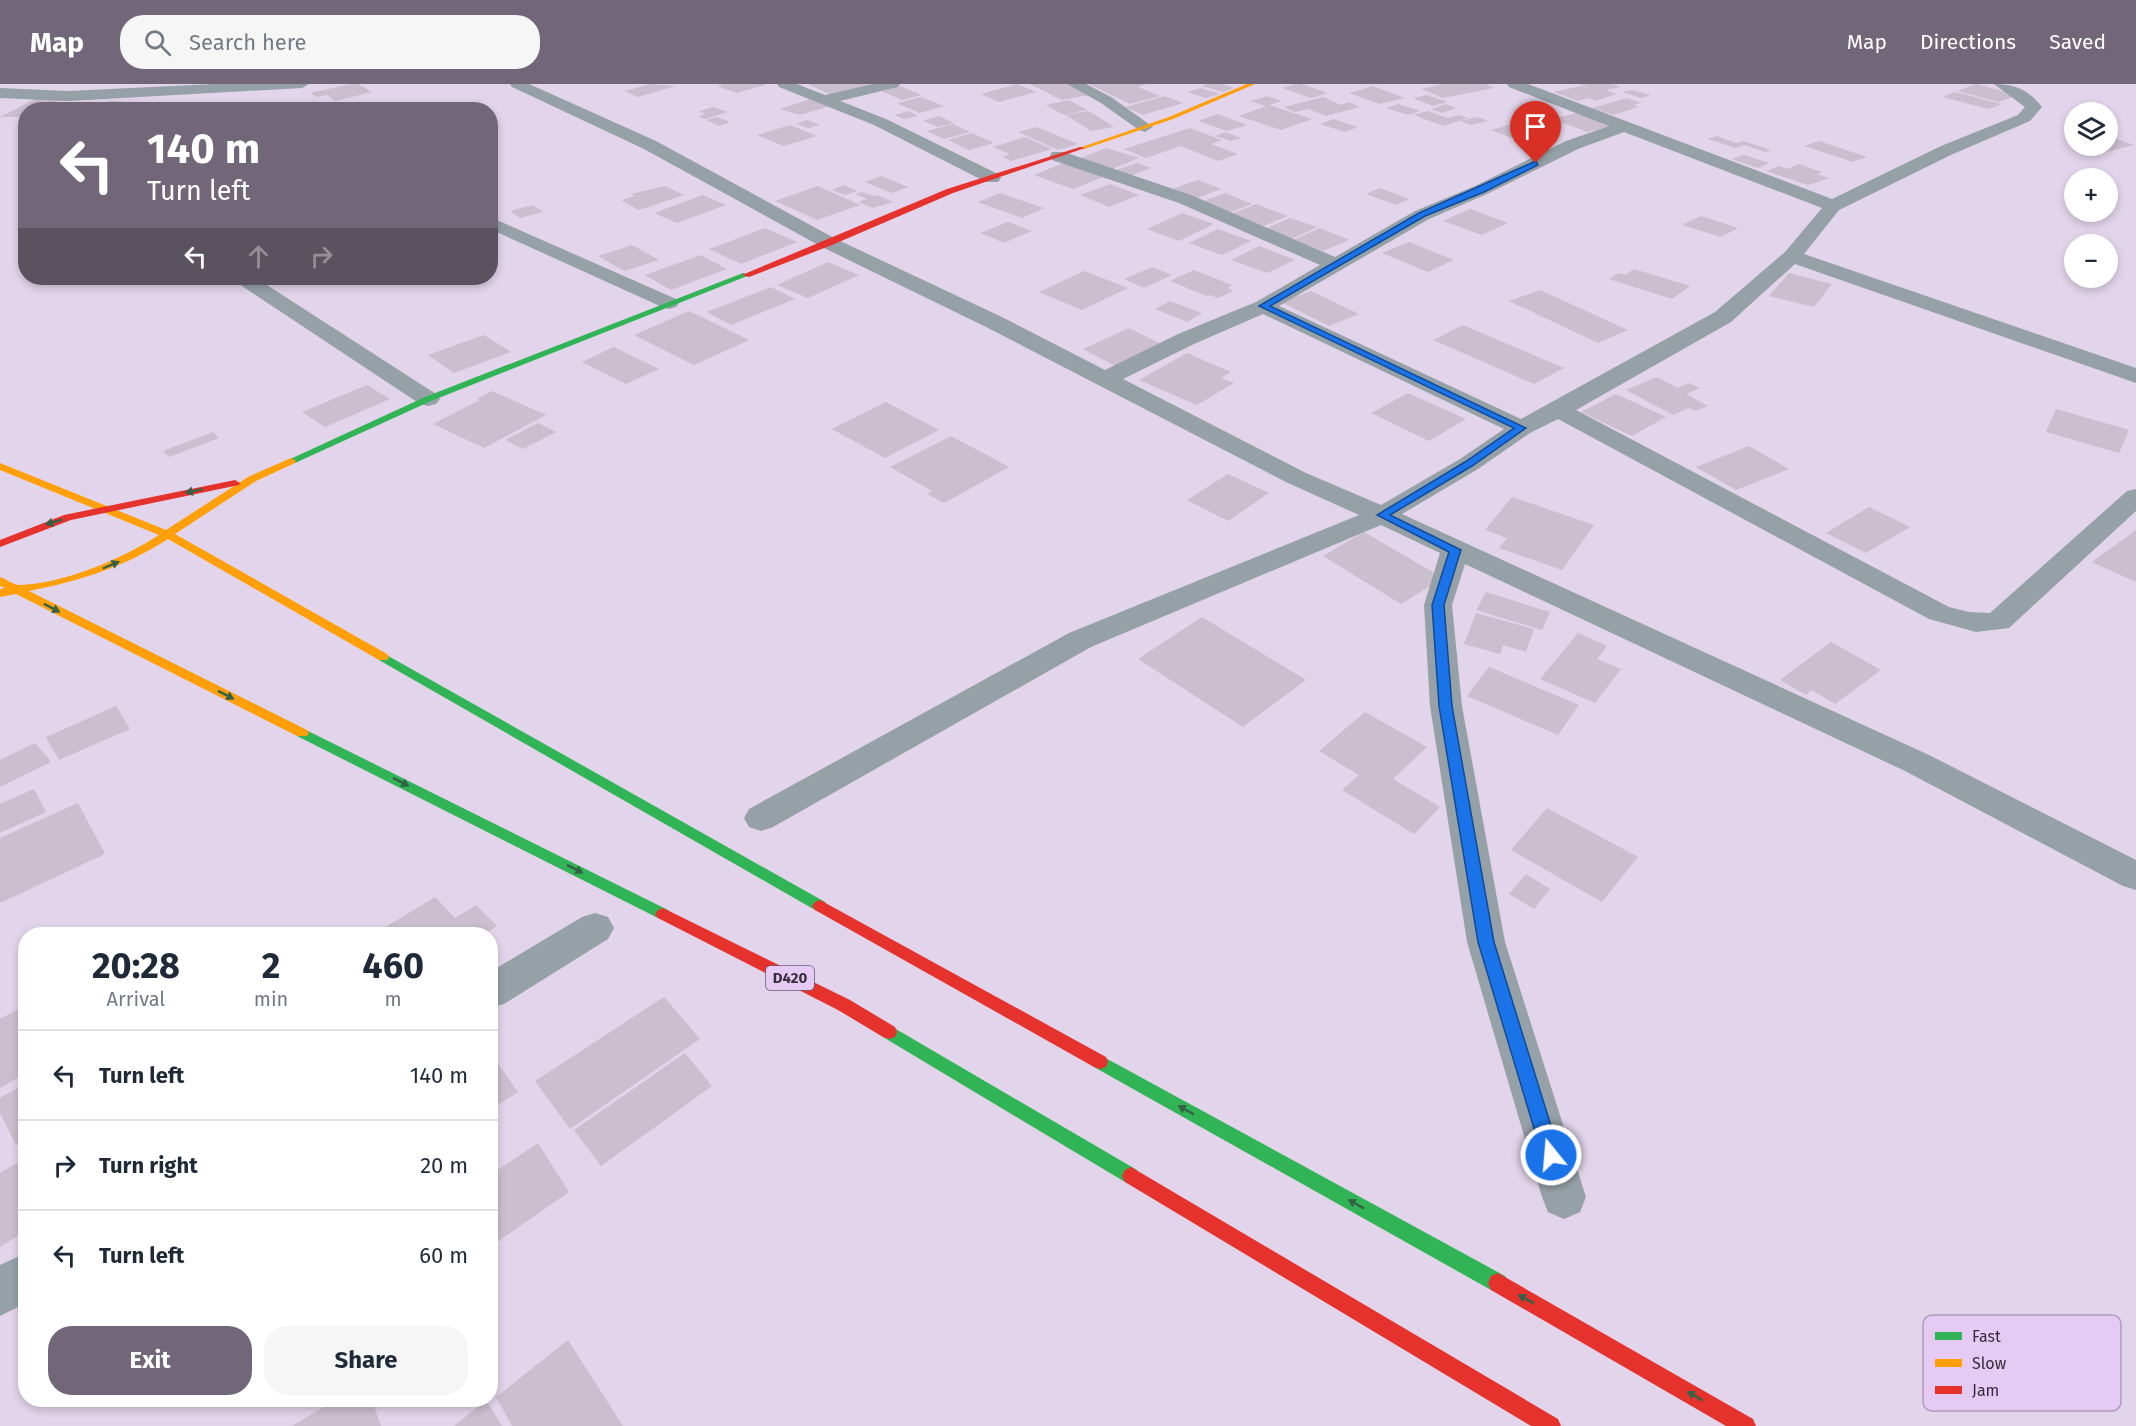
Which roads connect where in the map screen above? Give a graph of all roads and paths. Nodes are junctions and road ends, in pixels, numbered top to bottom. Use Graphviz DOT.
graph roads {
  1 [pos="302,84"];
  2 [pos="517,84"];
  3 [pos="784,84"];
  4 [pos="893,84"];
  5 [pos="1074,84"];
  6 [pos="1252,84"];
  7 [pos="1514,84"];
  8 [pos="2001,84"];
  9 [pos="264,86"];
  10 [pos="1560,87"];
  11 [pos="196,91"];
  12 [pos="1538,92"];
  13 [pos="0,93"];
  14 [pos="827,99"];
  15 [pos="178,102"];
  16 [pos="272,102"];
  17 [pos="1625,126"];
  18 [pos="1145,127"];
  19 [pos="1058,156"];
  20 [pos="992,178"];
  21 [pos="1833,206"];
  22 [pos="498,226"];
  23 [pos="829,243"];
  24 [pos="1792,256"];
  25 [pos="1337,266"];
  26 [pos="254,285"];
  27 [pos="669,303"];
  28 [pos="1263,306"];
  29 [pos="2136,376"];
  30 [pos="1106,379"];
  31 [pos="428,399"];
  32 [pos="1558,410"];
  33 [pos="1521,428"];
  34 [pos="0,466"];
  35 [pos="252,479"];
  36 [pos="2136,496"];
  37 [pos="110,509"];
  38 [pos="1382,515"];
  39 [pos="169,535"];
  40 [pos="0,544"];
  41 [pos="1455,550"];
  42 [pos="0,581"];
  43 [pos="14,589"];
  44 [pos="0,593"];
  45 [pos="760,818"];
  46 [pos="2136,876"];
  47 [pos="594,928"];
  48 [pos="498,987"];
  49 [pos="1564,1197"];
  50 [pos="18,1281"];
  51 [pos="0,1292"];
  52 [pos="1551,1426"];
  53 [pos="1746,1426"];
  1 -- 9 [label="street"];
  2 -- 23 [label="street"];
  3 -- 14 [label="street"];
  4 -- 14 [label="street"];
  5 -- 18 [label="street"];
  6 -- 18 [label="main road"];
  7 -- 12 [label="street"];
  8 -- 21 [label="street"];
  9 -- 11 [label="street"];
  9 -- 16 [label="street"];
  10 -- 12 [label="street"];
  11 -- 13 [label="street"];
  11 -- 15 [label="street"];
  12 -- 17 [label="street"];
  14 -- 20 [label="street"];
  17 -- 21 [label="street"];
  17 -- 25 [label="street"];
  18 -- 19 [label="main road"];
  19 -- 20 [label="main road"];
  19 -- 25 [label="street"];
  20 -- 23 [label="main road"];
  21 -- 24 [label="street"];
  22 -- 27 [label="street"];
  23 -- 27 [label="main road"];
  23 -- 30 [label="street"];
  24 -- 29 [label="street"];
  24 -- 32 [label="street"];
  25 -- 28 [label="street"];
  26 -- 31 [label="street"];
  27 -- 31 [label="main road"];
  28 -- 30 [label="street"];
  28 -- 33 [label="street"];
  30 -- 38 [label="street"];
  31 -- 35 [label="main road"];
  32 -- 33 [label="street"];
  32 -- 36 [label="street"];
  33 -- 38 [label="street"];
  34 -- 37 [label="main road"];
  35 -- 37 [label="main road, one-way"];
  35 -- 39 [label="main road"];
  37 -- 39 [label="main road"];
  37 -- 40 [label="main road, one-way"];
  38 -- 41 [label="street"];
  38 -- 45 [label="street"];
  43 -- 39 [label="main road, one-way"];
  53 -- 39 [label="main road, one-way"];
  41 -- 46 [label="street"];
  41 -- 49 [label="street"];
  42 -- 43 [label="main road, D420"];
  43 -- 44 [label="main road"];
  43 -- 52 [label="main road, D420, one-way"];
  47 -- 48 [label="street"];
  50 -- 51 [label="street"];
}
